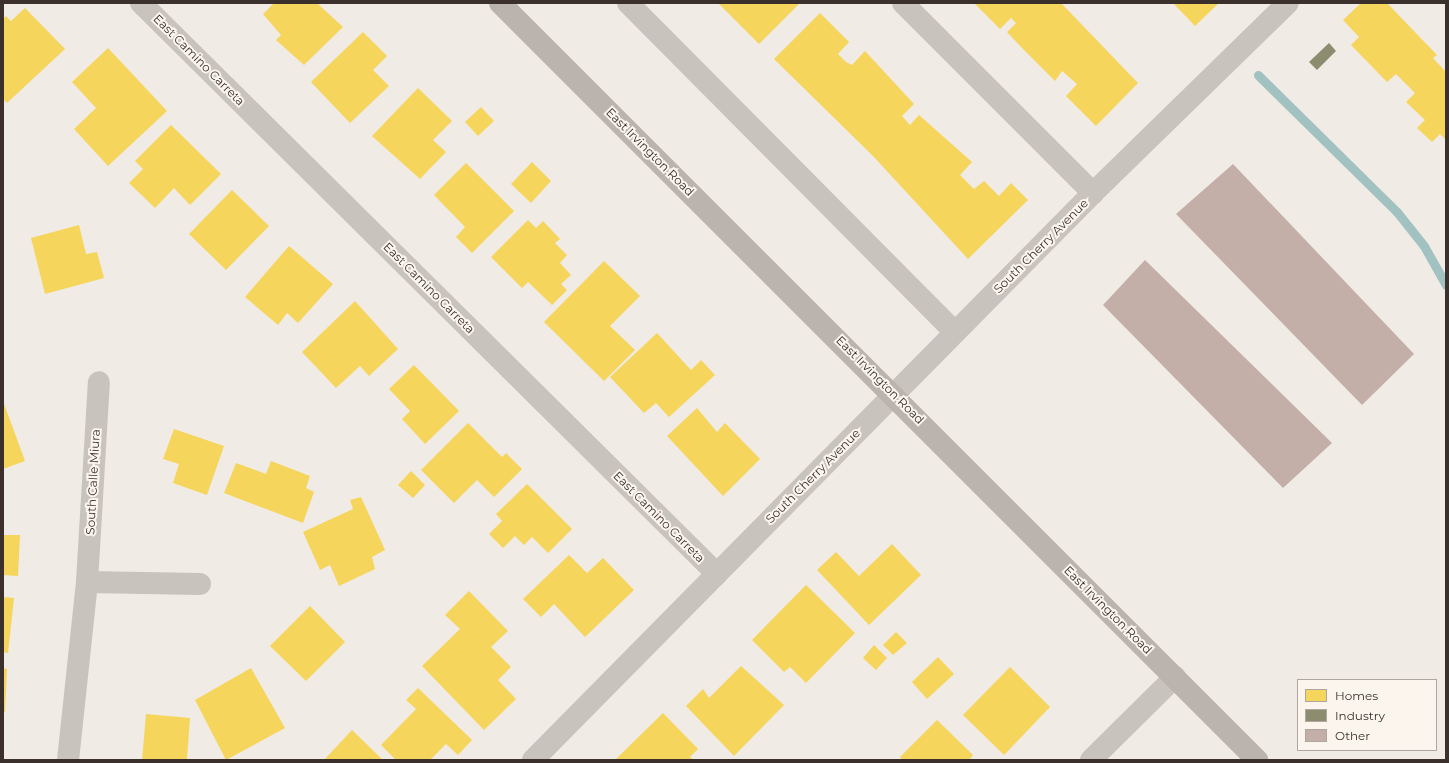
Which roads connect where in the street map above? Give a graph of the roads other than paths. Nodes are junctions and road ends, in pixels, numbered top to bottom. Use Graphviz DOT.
graph roads {
  1 [pos="141,3"];
  2 [pos="500,3"];
  3 [pos="628,3"];
  4 [pos="903,3"];
  5 [pos="1288,3"];
  6 [pos="1093,193"];
  7 [pos="955,332"];
  8 [pos="99,382"];
  9 [pos="894,393"];
  10 [pos="717,574"];
  11 [pos="87,582"];
  12 [pos="200,584"];
  13 [pos="1174,677"];
  14 [pos="68,760"];
  15 [pos="533,760"];
  16 [pos="1091,760"];
  17 [pos="1257,760"];
  1 -- 10 [label="street, East Camino Carreta"];
  2 -- 9 [label="main road, East Irvington Road"];
  3 -- 7 [label="street"];
  4 -- 6 [label="street, South Cherry Avenue"];
  5 -- 6 [label="street, South Cherry Avenue"];
  6 -- 7 [label="street, South Cherry Avenue"];
  7 -- 9 [label="street, South Cherry Avenue"];
  8 -- 11 [label="street, South Calle Miura"];
  9 -- 10 [label="street, South Cherry Avenue"];
  9 -- 13 [label="main road, East Irvington Road"];
  10 -- 15 [label="street, South Cherry Avenue"];
  11 -- 12 [label="street"];
  11 -- 14 [label="street, South Calle Miura"];
  13 -- 16 [label="street"];
  13 -- 17 [label="main road, East Irvington Road"];
}
